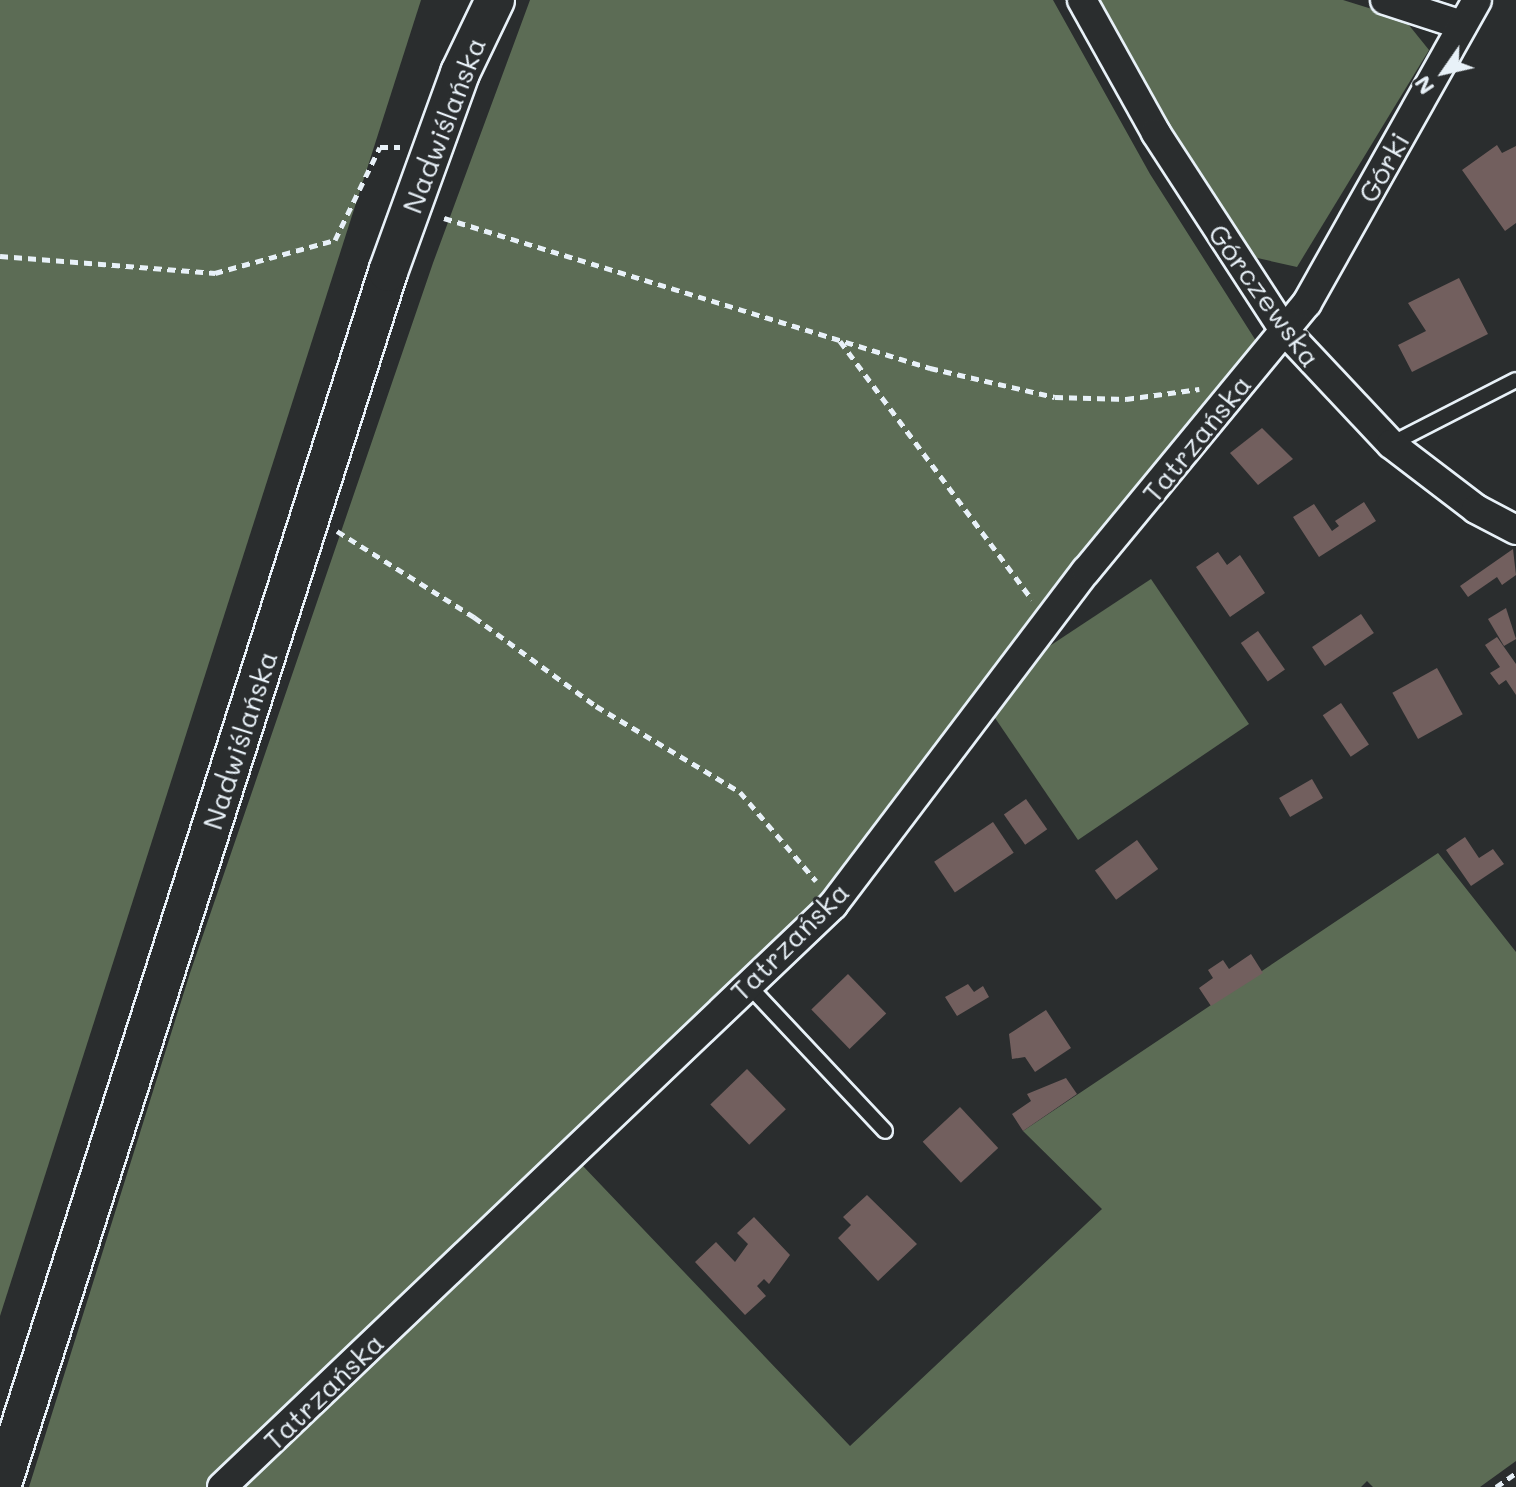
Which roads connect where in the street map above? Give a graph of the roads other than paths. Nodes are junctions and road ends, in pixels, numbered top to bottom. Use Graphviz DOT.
graph roads {
  1 [pos="495,0"];
  2 [pos="1082,0"];
  3 [pos="1385,0"];
  4 [pos="1477,0"];
  5 [pos="1462,25"];
  6 [pos="1284,330"];
  7 [pos="1516,380"];
  8 [pos="1391,444"];
  9 [pos="1516,530"];
  10 [pos="748,985"];
  11 [pos="885,1131"];
  12 [pos="1,1487"];
  13 [pos="222,1487"];
  1 -- 12 [label="main road, Nadwiślańska"];
  2 -- 6 [label="street, Górczewska"];
  3 -- 5 [label="street"];
  4 -- 5 [label="street, Górki"];
  5 -- 6 [label="street, Górki"];
  6 -- 8 [label="street, Górczewska"];
  6 -- 10 [label="street, Tatrzańska"];
  7 -- 8 [label="lane"];
  8 -- 9 [label="street, Górczewska"];
  10 -- 11 [label="lane"];
  10 -- 13 [label="street, Tatrzańska"];
}
